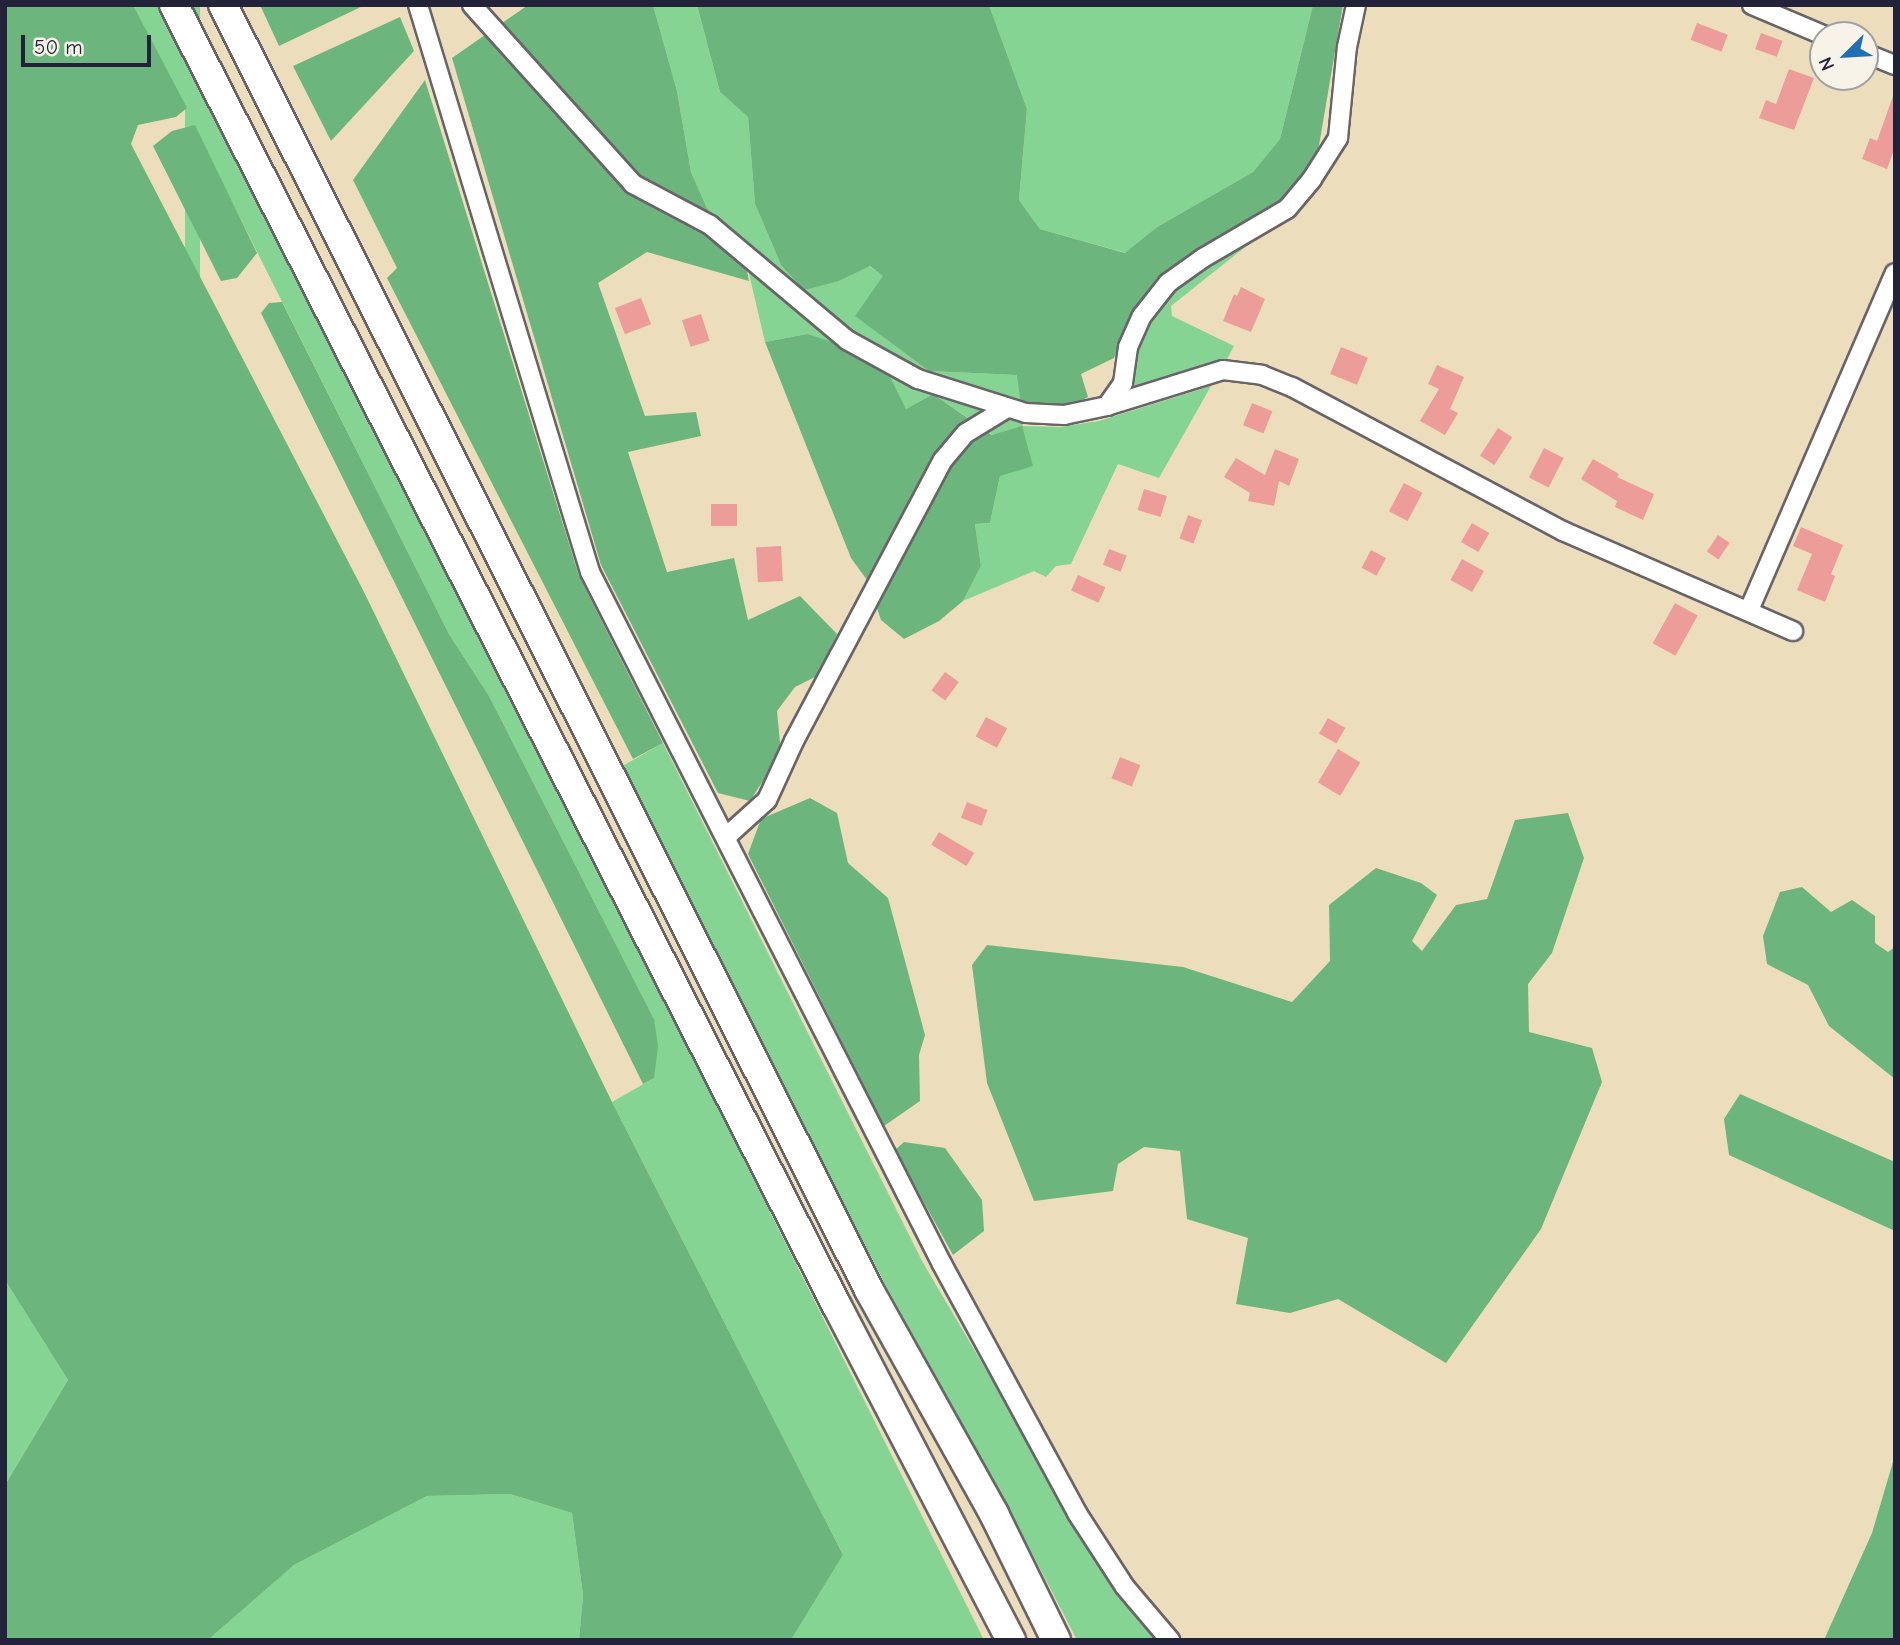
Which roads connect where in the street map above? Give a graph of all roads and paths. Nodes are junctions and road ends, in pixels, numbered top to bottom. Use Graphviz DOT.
graph roads {
  1 [pos="174,5"];
  2 [pos="223,5"];
  3 [pos="418,5"];
  4 [pos="472,5"];
  5 [pos="1356,5"];
  6 [pos="1752,5"];
  7 [pos="1809,29"];
  8 [pos="1895,273"];
  9 [pos="1107,406"];
  10 [pos="1007,408"];
  11 [pos="1749,610"];
  12 [pos="1793,631"];
  13 [pos="726,837"];
  14 [pos="1011,1640"];
  15 [pos="1056,1640"];
  16 [pos="1170,1640"];
  1 -- 14 [label="main road"];
  2 -- 15 [label="main road"];
  3 -- 13 [label="street"];
  4 -- 10 [label="street"];
  5 -- 9 [label="street"];
  6 -- 7 [label="street"];
  8 -- 11 [label="street"];
  9 -- 10 [label="street"];
  9 -- 11 [label="street"];
  10 -- 13 [label="street"];
  11 -- 12 [label="street"];
  13 -- 16 [label="street"];
}
